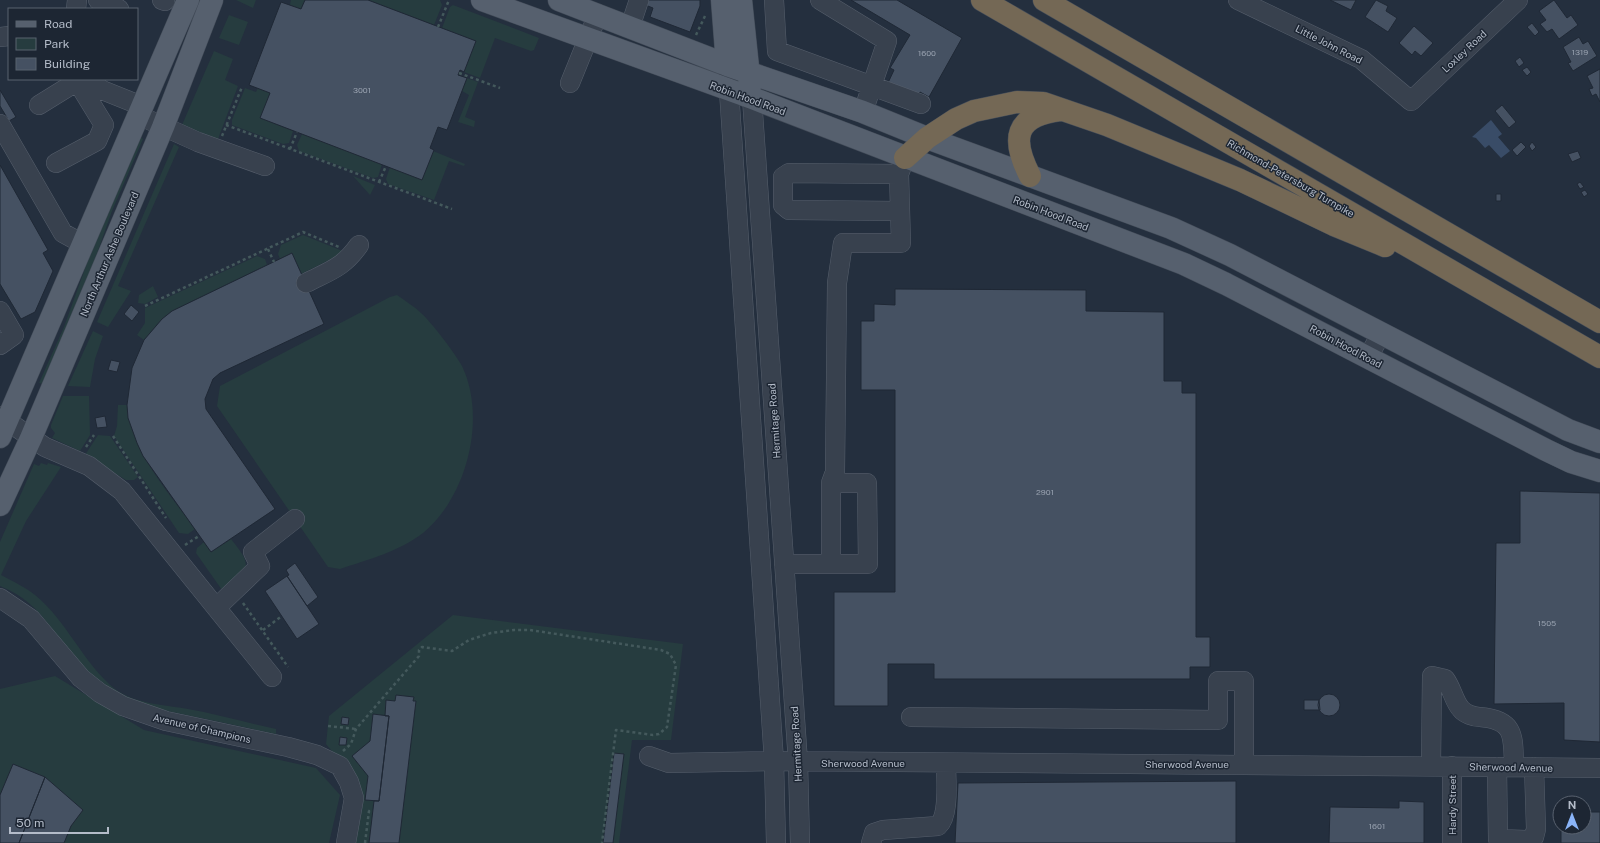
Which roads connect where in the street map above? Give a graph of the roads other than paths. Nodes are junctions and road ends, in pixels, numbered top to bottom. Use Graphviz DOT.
graph roads {
  1 [pos="98,0"];
  2 [pos="188,0"];
  3 [pos="212,0"];
  4 [pos="482,0"];
  5 [pos="559,0"];
  6 [pos="639,0"];
  7 [pos="741,0"];
  8 [pos="774,0"];
  9 [pos="820,0"];
  10 [pos="982,0"];
  11 [pos="1044,0"];
  12 [pos="1238,0"];
  13 [pos="1518,0"];
  14 [pos="714,7"];
  15 [pos="117,8"];
  16 [pos="598,14"];
  17 [pos="630,27"];
  18 [pos="587,40"];
  19 [pos="726,65"];
  20 [pos="748,73"];
  21 [pos="82,80"];
  22 [pos="570,83"];
  23 [pos="872,86"];
  24 [pos="729,90"];
  25 [pos="752,98"];
  26 [pos="1410,101"];
  27 [pos="921,104"];
  28 [pos="39,105"];
  29 [pos="1061,110"];
  30 [pos="140,111"];
  31 [pos="863,112"];
  32 [pos="0,124"];
  33 [pos="163,126"];
  34 [pos="927,138"];
  35 [pos="56,163"];
  36 [pos="265,166"];
  37 [pos="902,166"];
  38 [pos="1030,176"];
  39 [pos="900,211"];
  40 [pos="83,244"];
  41 [pos="356,249"];
  42 [pos="1462,278"];
  43 [pos="306,283"];
  44 [pos="0,311"];
  45 [pos="1600,322"];
  46 [pos="1381,334"];
  47 [pos="0,345"];
  48 [pos="1368,357"];
  49 [pos="1600,357"];
  50 [pos="2,425"];
  51 [pos="31,438"];
  52 [pos="1600,442"];
  53 [pos="1600,471"];
  54 [pos="831,483"];
  55 [pos="0,505"];
  56 [pos="295,519"];
  57 [pos="784,564"];
  58 [pos="831,564"];
  59 [pos="0,598"];
  60 [pos="223,601"];
  61 [pos="272,677"];
  62 [pos="911,717"];
  63 [pos="649,756"];
  64 [pos="774,761"];
  65 [pos="798,762"];
  66 [pos="946,763"];
  67 [pos="1244,765"];
  68 [pos="1431,766"];
  69 [pos="1452,766"];
  70 [pos="1505,767"];
  71 [pos="1534,767"];
  72 [pos="1600,768"];
  73 [pos="1498,841"];
  74 [pos="346,843"];
  75 [pos="776,843"];
  76 [pos="800,843"];
  77 [pos="871,843"];
  78 [pos="1452,843"];
  1 -- 15 [label="street"];
  2 -- 30 [label="main road"];
  3 -- 33 [label="main road, North Arthur Ashe Boulevard"];
  4 -- 18 [label="main road, Robin Hood Road"];
  5 -- 16 [label="main road"];
  6 -- 17 [label="street"];
  7 -- 20 [label="main road, Hermitage Road"];
  8 -- 23 [label="street"];
  9 -- 23 [label="street"];
  10 -- 42 [label="highway, Richmond-Petersburg Turnpike"];
  11 -- 45 [label="highway"];
  12 -- 26 [label="street, Little John Road"];
  13 -- 26 [label="street, Loxley Road"];
  14 -- 19 [label="main road"];
  16 -- 17 [label="main road"];
  16 -- 18 [label="street"];
  17 -- 19 [label="main road"];
  18 -- 22 [label="street"];
  18 -- 24 [label="main road, Robin Hood Road"];
  19 -- 20 [label="main road"];
  19 -- 24 [label="street"];
  20 -- 25 [label="main road, Hermitage Road"];
  20 -- 31 [label="main road"];
  21 -- 28 [label="street"];
  21 -- 30 [label="street"];
  21 -- 35 [label="street"];
  23 -- 27 [label="street"];
  23 -- 31 [label="street"];
  24 -- 25 [label="main road, Robin Hood Road"];
  24 -- 64 [label="street"];
  25 -- 37 [label="main road, Robin Hood Road"];
  25 -- 57 [label="street, Hermitage Road"];
  29 -- 34 [label="highway"];
  29 -- 38 [label="highway"];
  29 -- 42 [label="highway"];
  30 -- 33 [label="street"];
  30 -- 40 [label="main road"];
  31 -- 34 [label="main road"];
  32 -- 40 [label="street"];
  33 -- 36 [label="street"];
  33 -- 51 [label="main road, North Arthur Ashe Boulevard"];
  34 -- 37 [label="highway"];
  34 -- 38 [label="main road"];
  37 -- 39 [label="street"];
  37 -- 39 [label="street"];
  37 -- 48 [label="main road, Robin Hood Road"];
  38 -- 46 [label="main road"];
  39 -- 54 [label="street"];
  40 -- 50 [label="main road"];
  41 -- 43 [label="street"];
  42 -- 49 [label="highway, Richmond-Petersburg Turnpike"];
  44 -- 47 [label="street"];
  46 -- 48 [label="street"];
  46 -- 52 [label="main road"];
  48 -- 53 [label="main road, Robin Hood Road"];
  50 -- 51 [label="street"];
  51 -- 55 [label="main road, North Arthur Ashe Boulevard"];
  51 -- 60 [label="street"];
  54 -- 58 [label="street"];
  54 -- 58 [label="street"];
  56 -- 60 [label="street"];
  57 -- 58 [label="street"];
  57 -- 65 [label="street, Hermitage Road"];
  59 -- 74 [label="street, Avenue of Champions"];
  60 -- 61 [label="street"];
  62 -- 67 [label="street"];
  63 -- 64 [label="street, Sherwood Avenue"];
  64 -- 65 [label="street, Sherwood Avenue"];
  64 -- 75 [label="street"];
  65 -- 66 [label="street, Sherwood Avenue"];
  65 -- 76 [label="street, Hermitage Road"];
  66 -- 67 [label="street, Sherwood Avenue"];
  66 -- 77 [label="street"];
  67 -- 68 [label="street, Sherwood Avenue"];
  68 -- 69 [label="street, Sherwood Avenue"];
  68 -- 70 [label="street"];
  69 -- 70 [label="street, Sherwood Avenue"];
  69 -- 78 [label="street, Hardy Street"];
  70 -- 71 [label="street, Sherwood Avenue"];
  70 -- 73 [label="street"];
  71 -- 72 [label="street, Sherwood Avenue"];
  71 -- 73 [label="street"];
}
